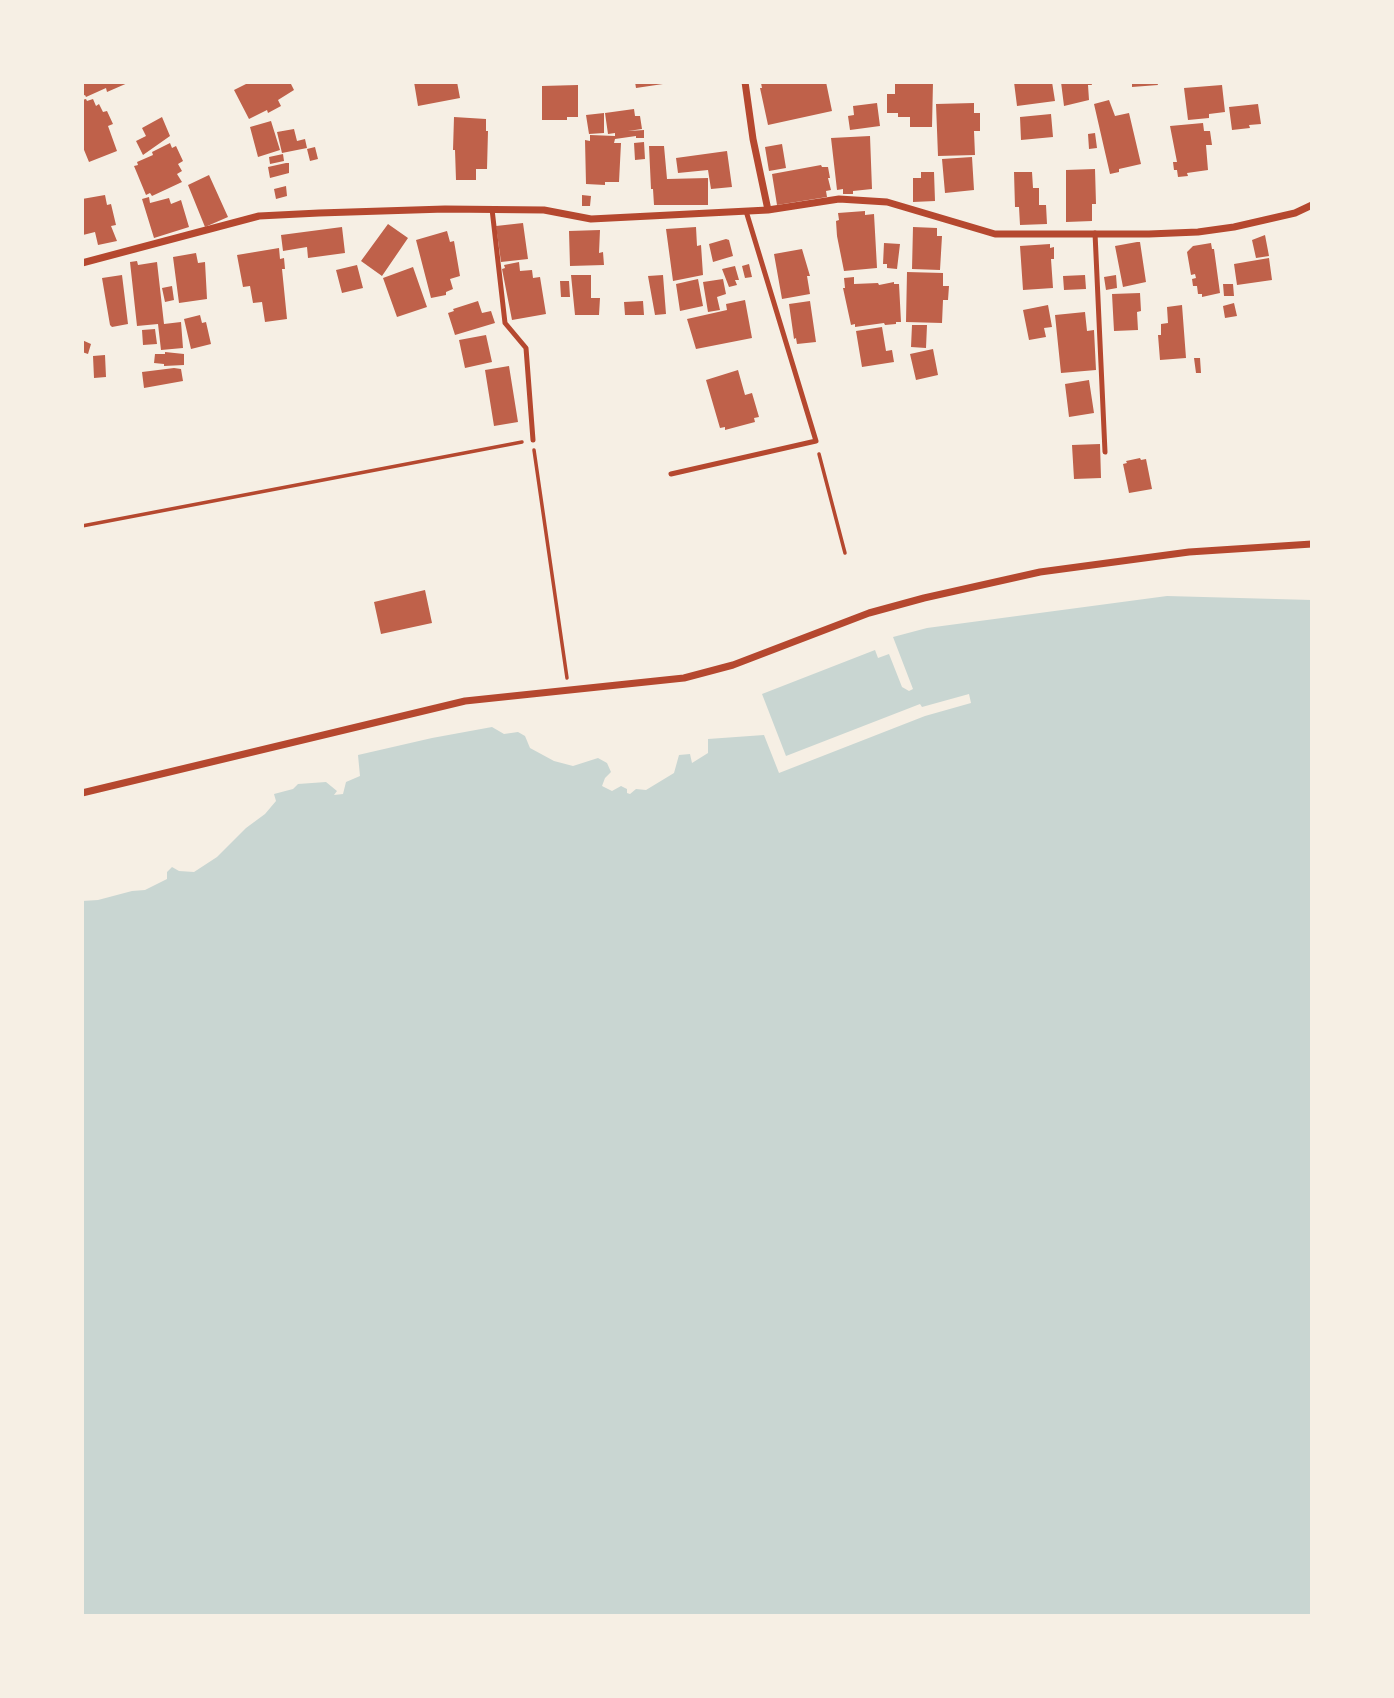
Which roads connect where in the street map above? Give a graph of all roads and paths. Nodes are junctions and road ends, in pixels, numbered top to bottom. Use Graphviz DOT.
graph roads {
  1 [pos="746,82"];
  2 [pos="1312,205"];
  3 [pos="492,209"];
  4 [pos="768,210"];
  5 [pos="746,211"];
  6 [pos="1095,233"];
  7 [pos="82,263"];
  8 [pos="533,440"];
  9 [pos="816,441"];
  10 [pos="1105,452"];
  11 [pos="671,474"];
  12 [pos="82,526"];
  13 [pos="1312,544"];
  14 [pos="845,553"];
  15 [pos="568,691"];
  16 [pos="82,793"];
  1 -- 4 [label="street"];
  2 -- 6 [label="street"];
  3 -- 5 [label="street"];
  3 -- 7 [label="street"];
  3 -- 8 [label="lane"];
  4 -- 5 [label="street"];
  4 -- 6 [label="street"];
  5 -- 9 [label="lane"];
  6 -- 10 [label="lane"];
  8 -- 12 [label="path"];
  8 -- 15 [label="path"];
  9 -- 11 [label="lane"];
  9 -- 14 [label="path"];
  13 -- 15 [label="street"];
  15 -- 16 [label="street"];
}
